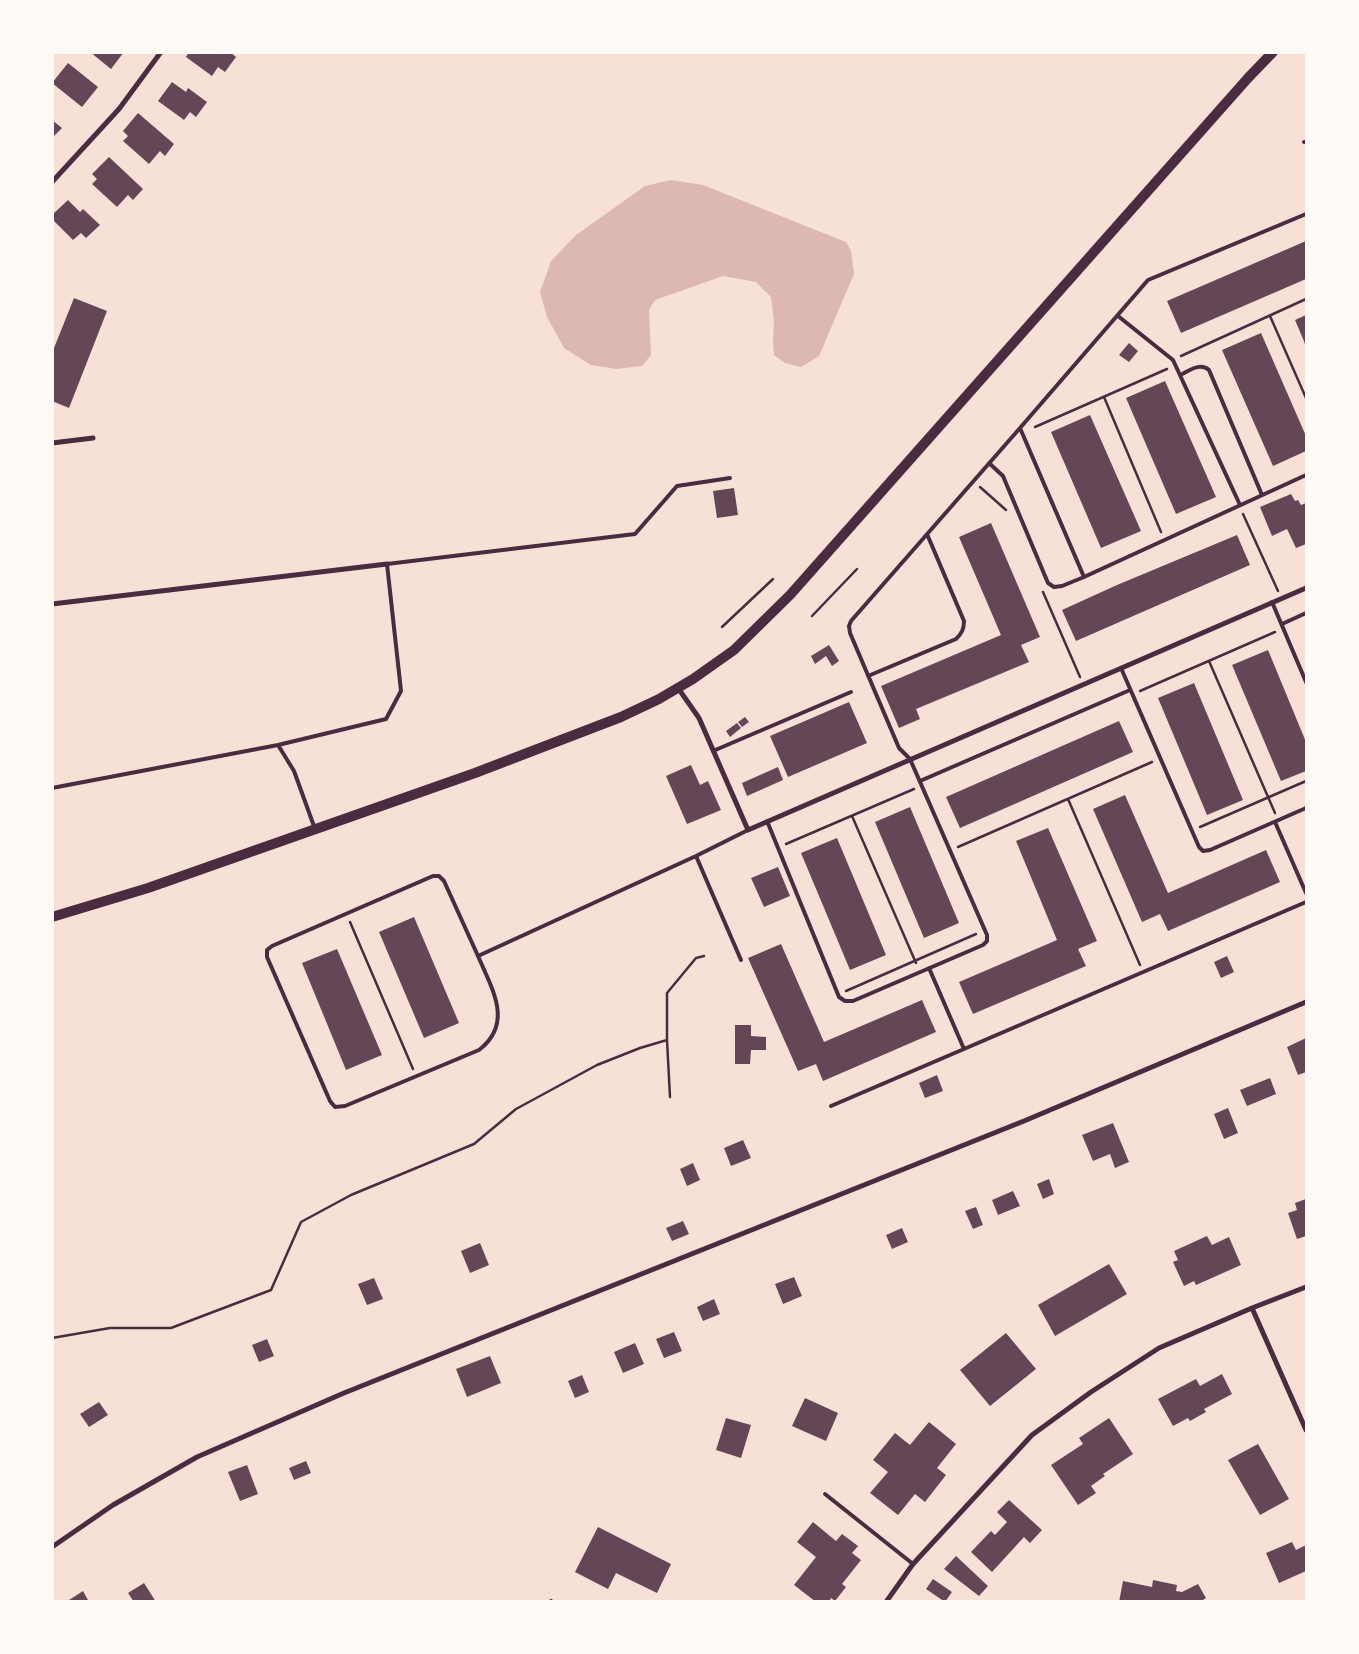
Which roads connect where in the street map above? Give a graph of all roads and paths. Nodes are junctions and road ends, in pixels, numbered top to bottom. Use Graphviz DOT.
graph roads {
  1 [pos="161,52"];
  2 [pos="1273,52"];
  3 [pos="52,182"];
  4 [pos="1306,214"];
  5 [pos="1118,316"];
  6 [pos="1270,316"];
  7 [pos="1180,375"];
  8 [pos="1104,397"];
  9 [pos="1306,398"];
  10 [pos="1020,428"];
  11 [pos="93,438"];
  12 [pos="52,443"];
  13 [pos="989,463"];
  14 [pos="1306,475"];
  15 [pos="730,478"];
  16 [pos="1262,495"];
  17 [pos="1240,505"];
  18 [pos="927,534"];
  19 [pos="1164,540"];
  20 [pos="387,564"];
  21 [pos="857,569"];
  22 [pos="1084,576"];
  23 [pos="773,579"];
  24 [pos="1306,588"];
  25 [pos="1282,598"];
  26 [pos="1272,602"];
  27 [pos="52,604"];
  28 [pos="1306,613"];
  29 [pos="812,616"];
  30 [pos="1283,626"];
  31 [pos="722,627"];
  32 [pos="1209,661"];
  33 [pos="1121,668"];
  34 [pos="868,676"];
  35 [pos="1306,682"];
  36 [pos="678,688"];
  37 [pos="851,692"];
  38 [pos="1131,692"];
  39 [pos="278,745"];
  40 [pos="713,751"];
  41 [pos="1160,758"];
  42 [pos="910,760"];
  43 [pos="1306,781"];
  44 [pos="921,784"];
  45 [pos="52,788"];
  46 [pos="1268,797"];
  47 [pos="1068,799"];
  48 [pos="1306,808"];
  49 [pos="852,816"];
  50 [pos="1277,821"];
  51 [pos="767,822"];
  52 [pos="315,829"];
  53 [pos="748,830"];
  54 [pos="1192,831"];
  55 [pos="778,848"];
  56 [pos="950,850"];
  57 [pos="696,856"];
  58 [pos="1306,893"];
  59 [pos="1306,902"];
  60 [pos="346,914"];
  61 [pos="52,917"];
  62 [pos="984,930"];
  63 [pos="478,956"];
  64 [pos="704,956"];
  65 [pos="741,960"];
  66 [pos="915,961"];
  67 [pos="929,968"];
  68 [pos="920,972"];
  69 [pos="1143,972"];
  70 [pos="838,994"];
  71 [pos="1306,1002"];
  72 [pos="667,1040"];
  73 [pos="964,1049"];
  74 [pos="417,1076"];
  75 [pos="670,1097"];
  76 [pos="831,1106"];
  77 [pos="1306,1287"];
  78 [pos="1252,1308"];
  79 [pos="52,1338"];
  80 [pos="1306,1430"];
  81 [pos="825,1494"];
  82 [pos="52,1546"];
  83 [pos="913,1564"];
  84 [pos="886,1602"];
  1 -- 3 [label="street"];
  2 -- 36 [label="main road"];
  4 -- 5 [label="lane"];
  5 -- 7 [label="lane"];
  5 -- 10 [label="lane"];
  6 -- 9 [label="path"];
  7 -- 16 [label="lane"];
  7 -- 17 [label="lane"];
  8 -- 19 [label="path"];
  10 -- 13 [label="lane"];
  10 -- 22 [label="lane"];
  11 -- 12 [label="street"];
  13 -- 18 [label="lane"];
  13 -- 22 [label="lane"];
  14 -- 16 [label="lane"];
  15 -- 20 [label="lane"];
  16 -- 17 [label="lane"];
  17 -- 19 [label="lane"];
  17 -- 25 [label="path"];
  18 -- 34 [label="lane"];
  18 -- 34 [label="lane"];
  19 -- 22 [label="lane"];
  20 -- 27 [label="street"];
  20 -- 39 [label="lane"];
  21 -- 29 [label="path"];
  23 -- 31 [label="path"];
  24 -- 25 [label="street"];
  25 -- 26 [label="street"];
  26 -- 30 [label="lane"];
  26 -- 33 [label="street"];
  28 -- 30 [label="lane"];
  30 -- 32 [label="path"];
  30 -- 35 [label="lane"];
  32 -- 38 [label="path"];
  32 -- 46 [label="path"];
  33 -- 38 [label="lane"];
  33 -- 42 [label="street"];
  34 -- 42 [label="lane"];
  36 -- 40 [label="street"];
  36 -- 52 [label="main road"];
  37 -- 40 [label="lane"];
  38 -- 41 [label="lane"];
  38 -- 44 [label="lane"];
  39 -- 45 [label="lane"];
  39 -- 52 [label="lane"];
  40 -- 53 [label="street"];
  41 -- 47 [label="path"];
  41 -- 54 [label="lane"];
  42 -- 44 [label="lane"];
  42 -- 51 [label="street"];
  43 -- 46 [label="path"];
  44 -- 49 [label="path"];
  44 -- 56 [label="lane"];
  46 -- 50 [label="path"];
  46 -- 54 [label="path"];
  47 -- 56 [label="path"];
  47 -- 69 [label="path"];
  48 -- 50 [label="lane"];
  49 -- 55 [label="path"];
  49 -- 66 [label="path"];
  50 -- 54 [label="lane"];
  50 -- 58 [label="lane"];
  51 -- 53 [label="street"];
  51 -- 55 [label="lane"];
  52 -- 61 [label="main road"];
  53 -- 57 [label="lane"];
  55 -- 70 [label="lane"];
  56 -- 62 [label="lane"];
  57 -- 63 [label="lane"];
  57 -- 65 [label="lane"];
  59 -- 69 [label="lane"];
  60 -- 63 [label="lane"];
  60 -- 74 [label="path"];
  60 -- 74 [label="lane"];
  62 -- 66 [label="path"];
  62 -- 67 [label="lane"];
  63 -- 74 [label="lane"];
  64 -- 72 [label="path"];
  66 -- 68 [label="path"];
  66 -- 70 [label="path"];
  67 -- 68 [label="lane"];
  67 -- 73 [label="lane"];
  68 -- 70 [label="lane"];
  69 -- 73 [label="lane"];
  71 -- 82 [label="street"];
  72 -- 75 [label="path"];
  72 -- 79 [label="path"];
  73 -- 76 [label="lane"];
  77 -- 78 [label="street"];
  78 -- 80 [label="street"];
  78 -- 83 [label="street"];
  81 -- 83 [label="lane"];
  83 -- 84 [label="street"];
}
